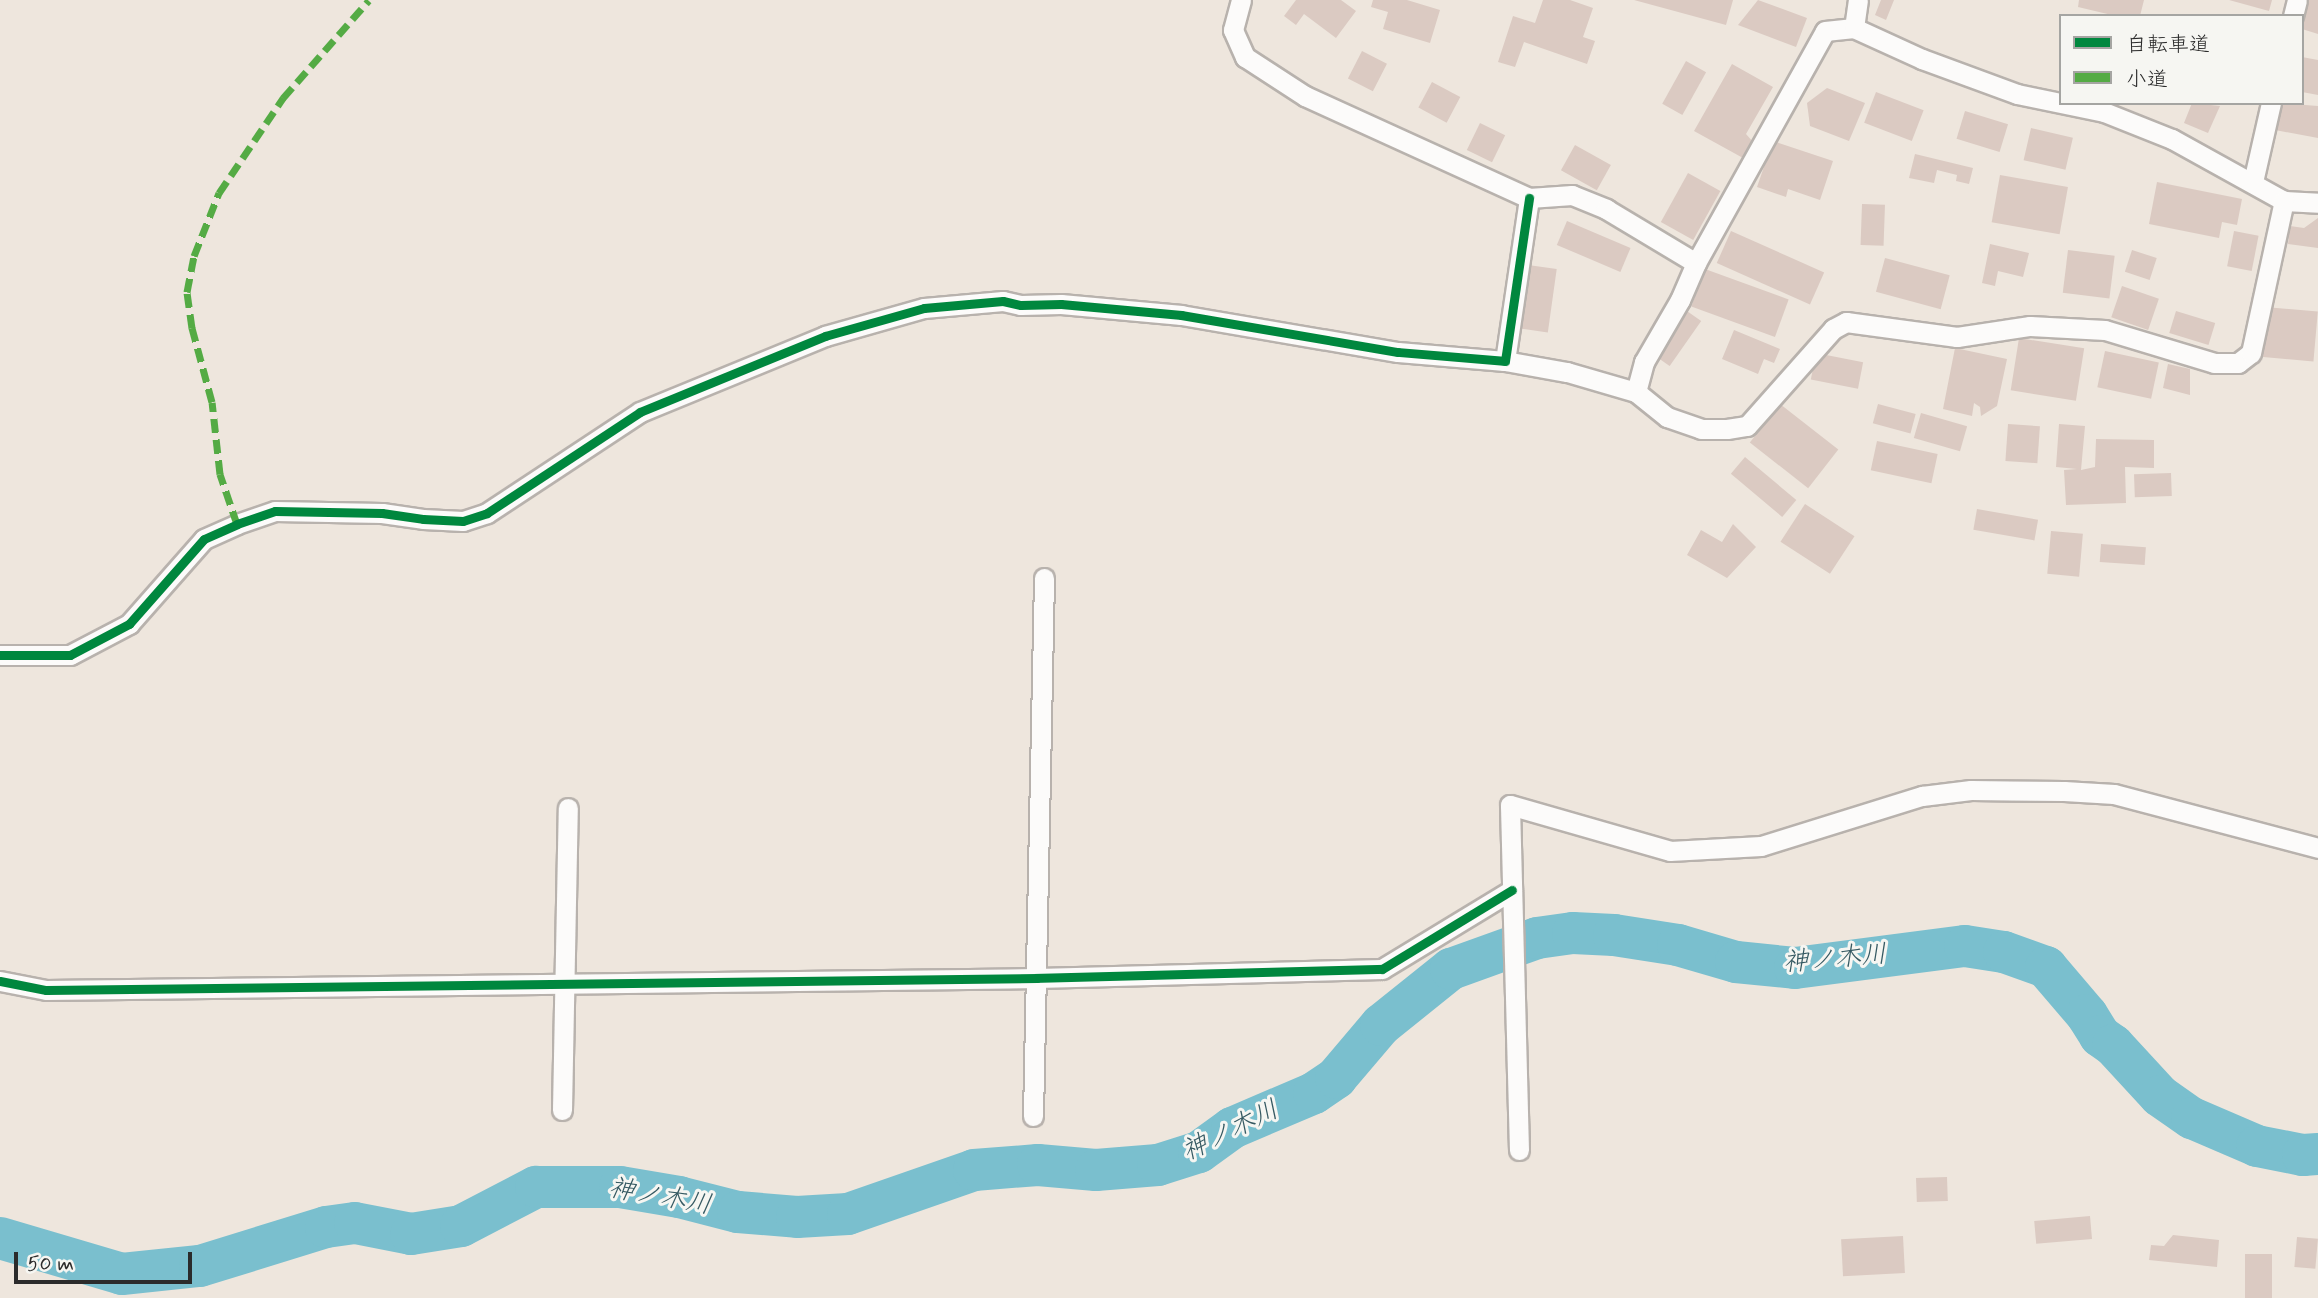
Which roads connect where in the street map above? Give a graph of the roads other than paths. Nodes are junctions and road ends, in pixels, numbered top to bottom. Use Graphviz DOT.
graph roads {
  1 [pos="1241,0"];
  2 [pos="1858,0"];
  3 [pos="1854,28"];
  4 [pos="2059,103"];
  5 [pos="2070,105"];
  6 [pos="2271,105"];
  7 [pos="2253,182"];
  8 [pos="1529,198"];
  9 [pos="2284,201"];
  10 [pos="2318,203"];
  11 [pos="1696,262"];
  12 [pos="1504,361"];
  13 [pos="1636,393"];
  14 [pos="1044,578"];
  15 [pos="0,655"];
  16 [pos="568,808"];
  17 [pos="2318,848"];
  18 [pos="1512,890"];
  19 [pos="1037,978"];
  20 [pos="0,981"];
  21 [pos="563,983"];
  22 [pos="562,1110"];
  23 [pos="1033,1116"];
  24 [pos="1519,1150"];
  1 -- 8 [label="street"];
  2 -- 3 [label="street"];
  3 -- 4 [label="street"];
  3 -- 11 [label="street"];
  5 -- 7 [label="street"];
  6 -- 7 [label="street"];
  7 -- 9 [label="street"];
  8 -- 11 [label="street"];
  8 -- 12 [label="street"];
  9 -- 10 [label="street"];
  9 -- 13 [label="street"];
  11 -- 13 [label="street"];
  12 -- 13 [label="street"];
  12 -- 15 [label="street"];
  14 -- 19 [label="street"];
  16 -- 21 [label="street"];
  17 -- 18 [label="street"];
  18 -- 19 [label="street"];
  18 -- 24 [label="street"];
  19 -- 21 [label="street"];
  19 -- 23 [label="street"];
  20 -- 21 [label="street"];
  21 -- 22 [label="street"];
}
